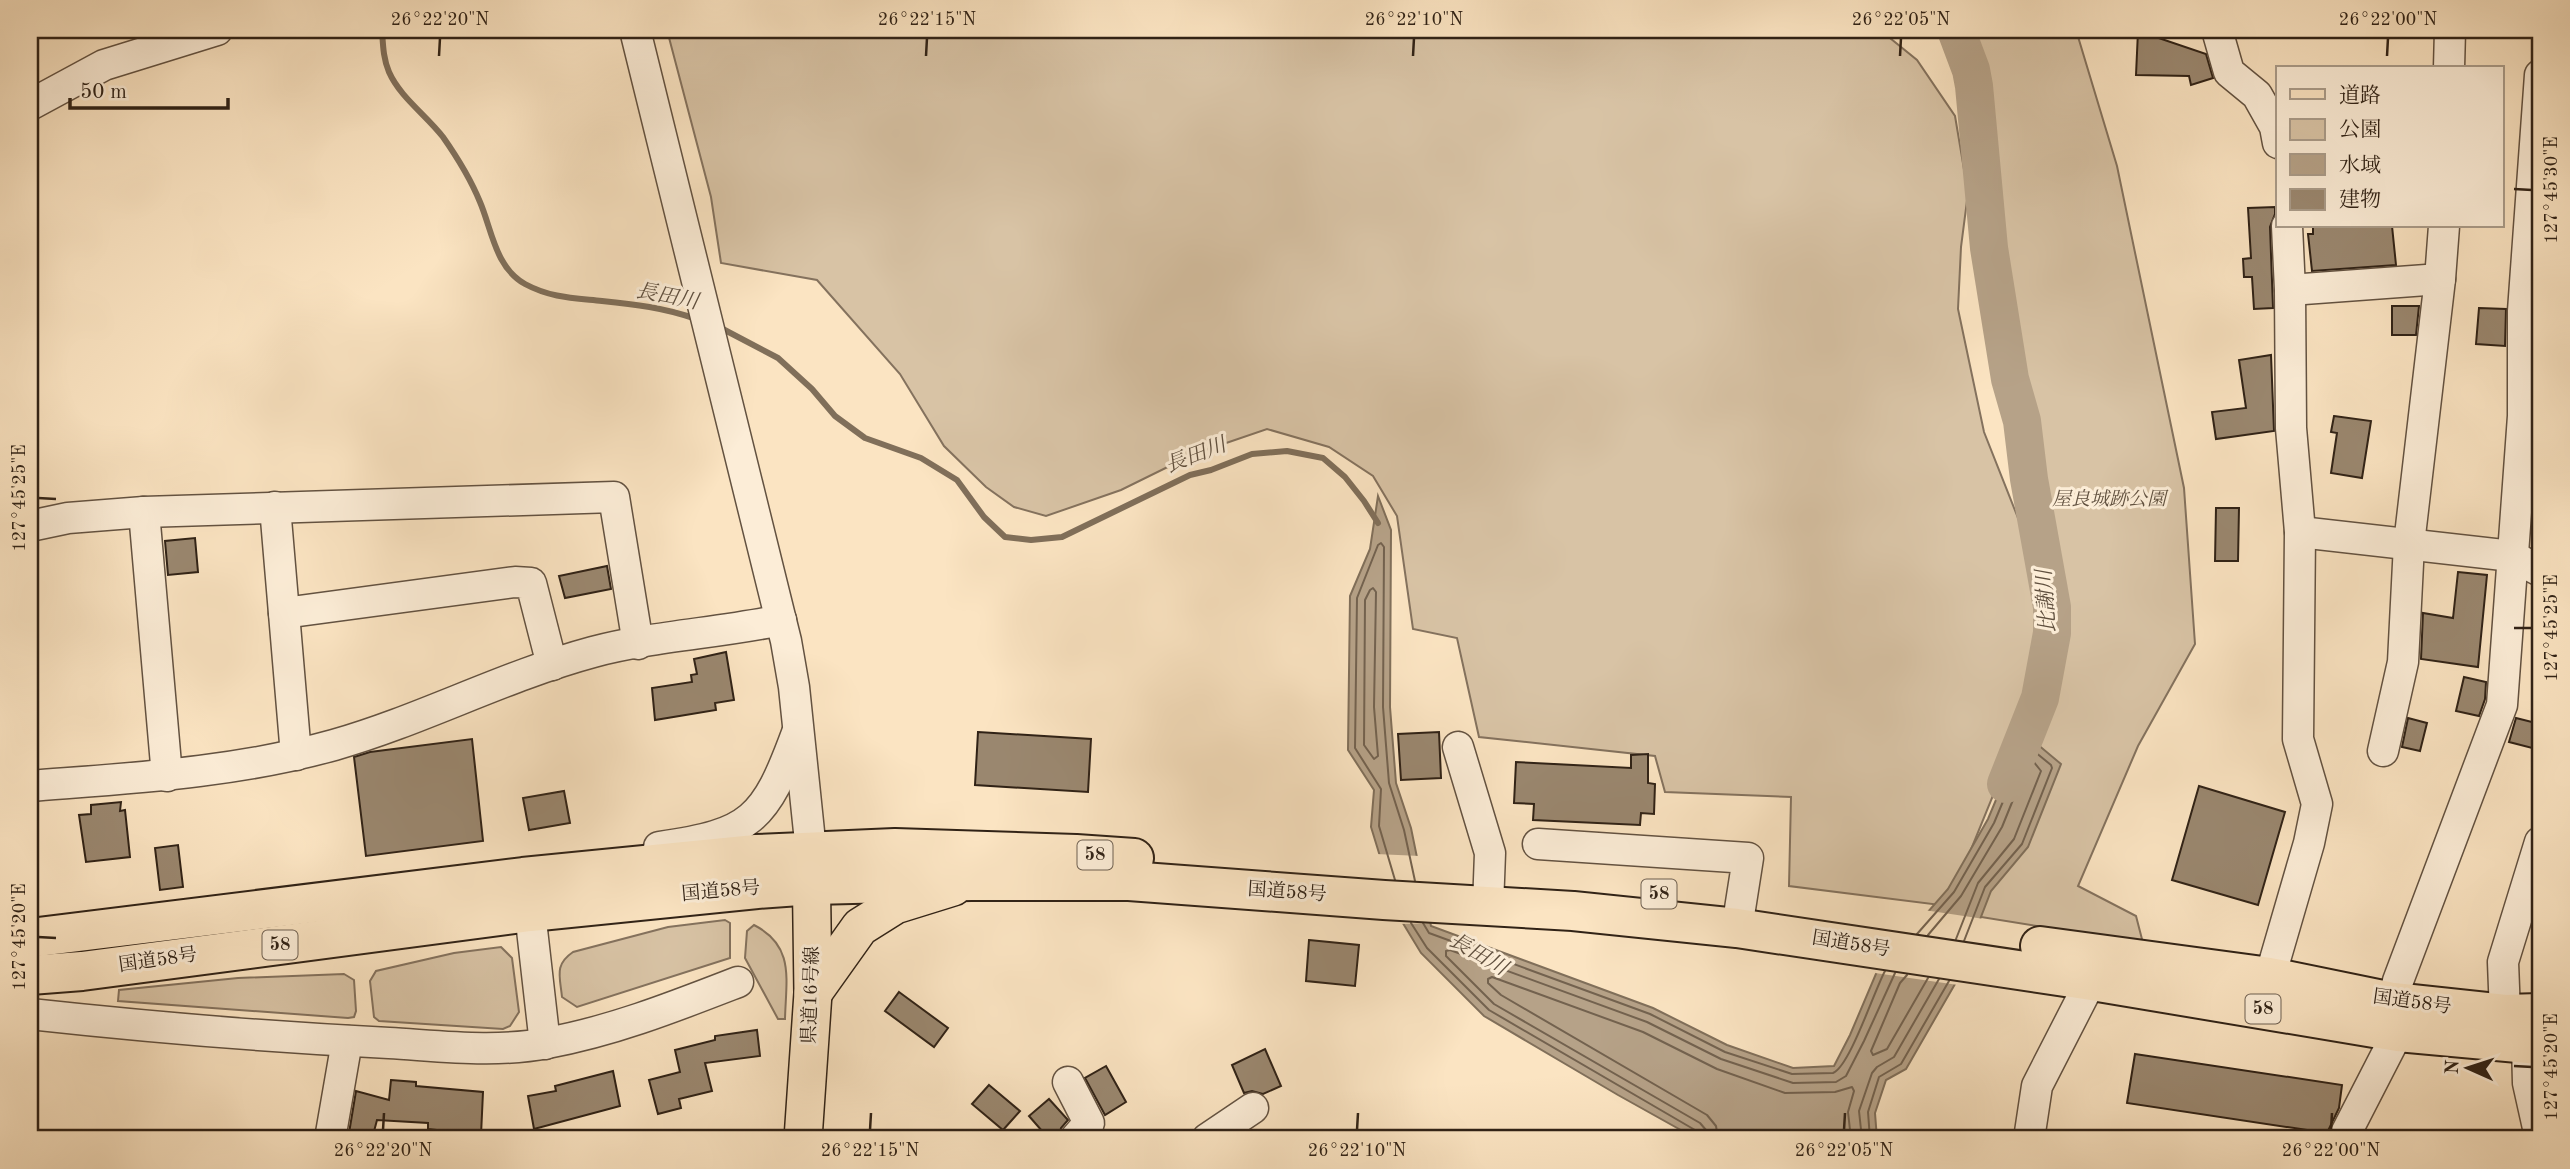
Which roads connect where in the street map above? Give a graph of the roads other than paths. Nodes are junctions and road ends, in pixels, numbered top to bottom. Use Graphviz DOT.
graph roads {
  1 [pos="215,30"];
  2 [pos="635,30"];
  3 [pos="2217,30"];
  4 [pos="2450,30"];
  5 [pos="2449,66"];
  6 [pos="2540,75"];
  7 [pos="30,105"];
  8 [pos="2276,132"];
  9 [pos="2287,228"];
  10 [pos="2444,228"];
  11 [pos="2440,279"];
  12 [pos="2290,290"];
  13 [pos="275,507"];
  14 [pos="144,512"];
  15 [pos="30,526"];
  16 [pos="2300,533"];
  17 [pos="2409,544"];
  18 [pos="2512,556"];
  19 [pos="2540,571"];
  20 [pos="284,613"];
  21 [pos="781,620"];
  22 [pos="638,644"];
  23 [pos="552,665"];
  24 [pos="799,728"];
  25 [pos="1458,747"];
  26 [pos="2383,751"];
  27 [pos="296,755"];
  28 [pos="167,776"];
  29 [pos="30,786"];
  30 [pos="2540,842"];
  31 [pos="1538,844"];
  32 [pos="607,868"];
  33 [pos="812,868"];
  34 [pos="971,881"];
  35 [pos="1381,887"];
  36 [pos="1489,893"];
  37 [pos="530,912"];
  38 [pos="1739,915"];
  39 [pos="30,938"];
  40 [pos="2097,968"];
  41 [pos="30,975"];
  42 [pos="2270,977"];
  43 [pos="738,982"];
  44 [pos="813,993"];
  45 [pos="30,1014"];
  46 [pos="2396,1017"];
  47 [pos="2528,1029"];
  48 [pos="347,1041"];
  49 [pos="545,1044"];
  50 [pos="1068,1082"];
  51 [pos="1253,1108"];
  52 [pos="2540,1137"];
  53 [pos="330,1139"];
  54 [pos="803,1139"];
  55 [pos="1075,1139"];
  56 [pos="1207,1139"];
  57 [pos="2029,1139"];
  58 [pos="2343,1139"];
  1 -- 7 [label="street"];
  2 -- 21 [label="street"];
  3 -- 8 [label="street"];
  4 -- 5 [label="street"];
  6 -- 18 [label="street"];
  9 -- 12 [label="street"];
  10 -- 11 [label="street"];
  11 -- 12 [label="street"];
  11 -- 17 [label="street"];
  12 -- 16 [label="street"];
  13 -- 14 [label="street"];
  13 -- 20 [label="street"];
  13 -- 22 [label="street"];
  14 -- 15 [label="street"];
  14 -- 28 [label="street"];
  16 -- 17 [label="street"];
  16 -- 42 [label="street"];
  17 -- 18 [label="street"];
  17 -- 26 [label="street"];
  18 -- 19 [label="street"];
  18 -- 46 [label="street"];
  20 -- 23 [label="street"];
  20 -- 27 [label="street"];
  21 -- 22 [label="street"];
  21 -- 24 [label="street"];
  22 -- 23 [label="street"];
  23 -- 27 [label="street"];
  24 -- 32 [label="street"];
  24 -- 33 [label="street"];
  25 -- 36 [label="street"];
  27 -- 28 [label="street"];
  28 -- 29 [label="street"];
  30 -- 47 [label="street"];
  31 -- 38 [label="street"];
  32 -- 33 [label="highway, 国道58号 / 58"];
  32 -- 39 [label="highway, 国道58号 / 58"];
  33 -- 34 [label="highway, 国道58号 / 58"];
  33 -- 35 [label="highway, 国道58号 / 58"];
  33 -- 37 [label="highway, 国道58号 / 58"];
  33 -- 44 [label="main road, 県道16号線"];
  34 -- 35 [label="highway, 国道58号 / 58"];
  34 -- 44 [label="main road"];
  35 -- 36 [label="highway, 国道58号 / 58"];
  36 -- 38 [label="highway, 国道58号 / 58"];
  37 -- 41 [label="highway, 国道58号 / 58"];
  37 -- 49 [label="street"];
  38 -- 40 [label="highway, 国道58号 / 58"];
  40 -- 42 [label="highway, 国道58号 / 58"];
  40 -- 46 [label="highway, 国道58号 / 58"];
  40 -- 57 [label="street"];
  42 -- 46 [label="highway, 国道58号 / 58"];
  43 -- 49 [label="street"];
  44 -- 54 [label="main road, 県道16号線"];
  45 -- 48 [label="street"];
  46 -- 47 [label="highway, 国道58号 / 58"];
  46 -- 58 [label="street"];
  47 -- 52 [label="street"];
  48 -- 49 [label="street"];
  48 -- 53 [label="street"];
  50 -- 55 [label="street"];
  51 -- 56 [label="street"];
}
